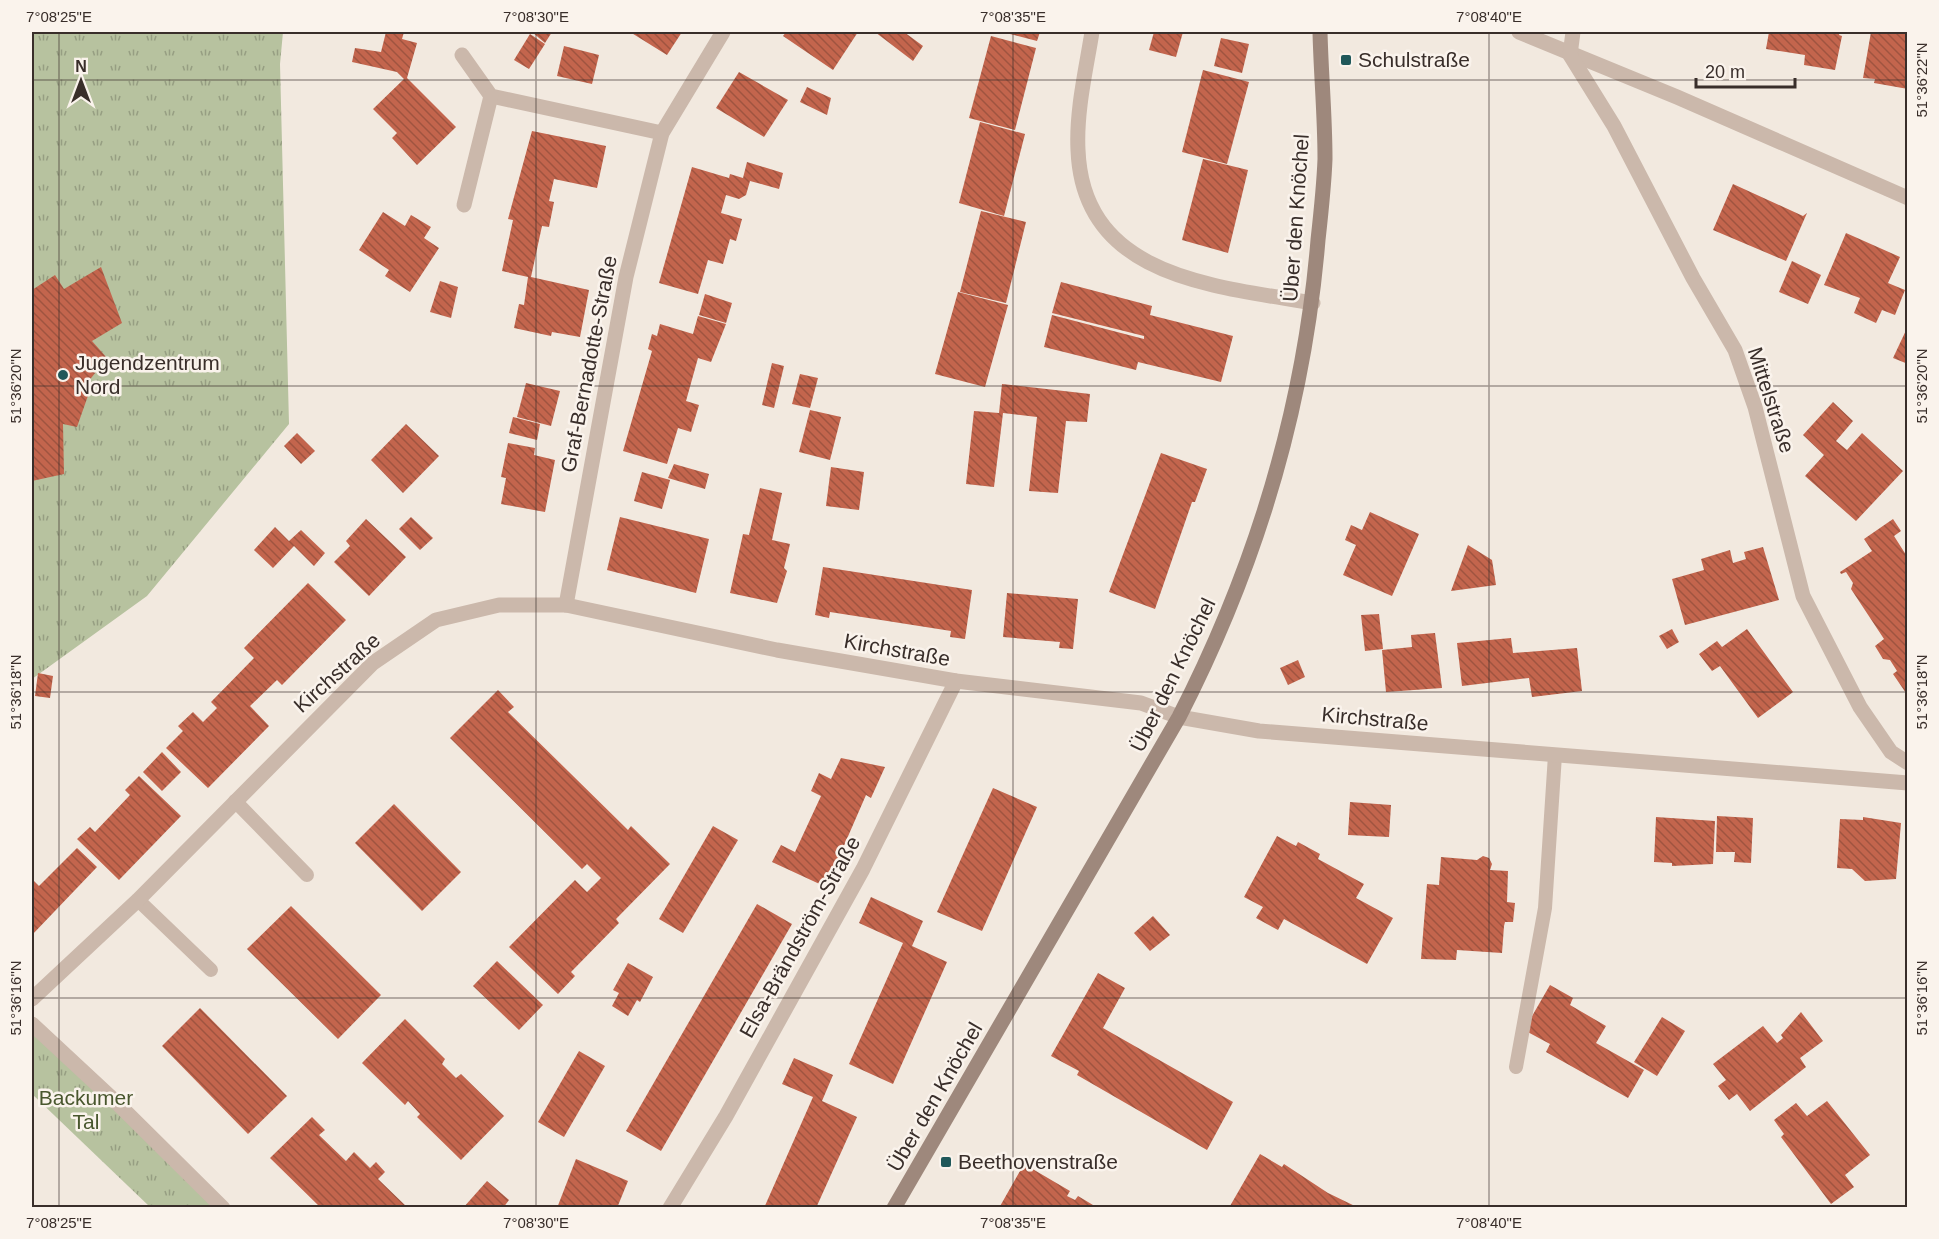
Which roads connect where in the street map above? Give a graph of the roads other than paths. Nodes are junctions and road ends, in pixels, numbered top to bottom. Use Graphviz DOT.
graph roads {
  1 [pos="723,32"];
  2 [pos="1092,32"];
  3 [pos="1320,32"];
  4 [pos="1519,32"];
  5 [pos="1573,32"];
  6 [pos="462,55"];
  7 [pos="1570,55"];
  8 [pos="491,96"];
  9 [pos="662,133"];
  10 [pos="1908,198"];
  11 [pos="464,205"];
  12 [pos="1313,303"];
  13 [pos="566,605"];
  14 [pos="956,681"];
  15 [pos="1179,717"];
  16 [pos="1555,755"];
  17 [pos="1908,764"];
  18 [pos="1908,783"];
  19 [pos="235,801"];
  20 [pos="307,875"];
  21 [pos="138,900"];
  22 [pos="211,970"];
  23 [pos="32,999"];
  24 [pos="32,1024"];
  25 [pos="1516,1066"];
  26 [pos="223,1208"];
  27 [pos="670,1208"];
  28 [pos="894,1208"];
  1 -- 9 [label="street, Graf-Bernadotte-Straße"];
  2 -- 12 [label="street"];
  3 -- 12 [label="main road, Über den Knöchel"];
  4 -- 7 [label="street"];
  5 -- 7 [label="street"];
  6 -- 8 [label="street"];
  7 -- 10 [label="street"];
  7 -- 17 [label="street, Mittelstraße"];
  8 -- 9 [label="street"];
  8 -- 11 [label="street"];
  9 -- 13 [label="street, Graf-Bernadotte-Straße"];
  12 -- 15 [label="main road, Über den Knöchel"];
  13 -- 14 [label="street, Kirchstraße"];
  13 -- 19 [label="street, Kirchstraße"];
  14 -- 15 [label="street, Kirchstraße"];
  14 -- 27 [label="street, Elsa-Brändström-Straße"];
  15 -- 16 [label="street, Kirchstraße"];
  15 -- 28 [label="main road, Über den Knöchel"];
  16 -- 18 [label="street, Kirchstraße"];
  16 -- 25 [label="lane"];
  19 -- 20 [label="lane"];
  19 -- 21 [label="street, Kirchstraße"];
  21 -- 22 [label="lane"];
  21 -- 23 [label="street, Kirchstraße"];
  24 -- 26 [label="street"];
}
